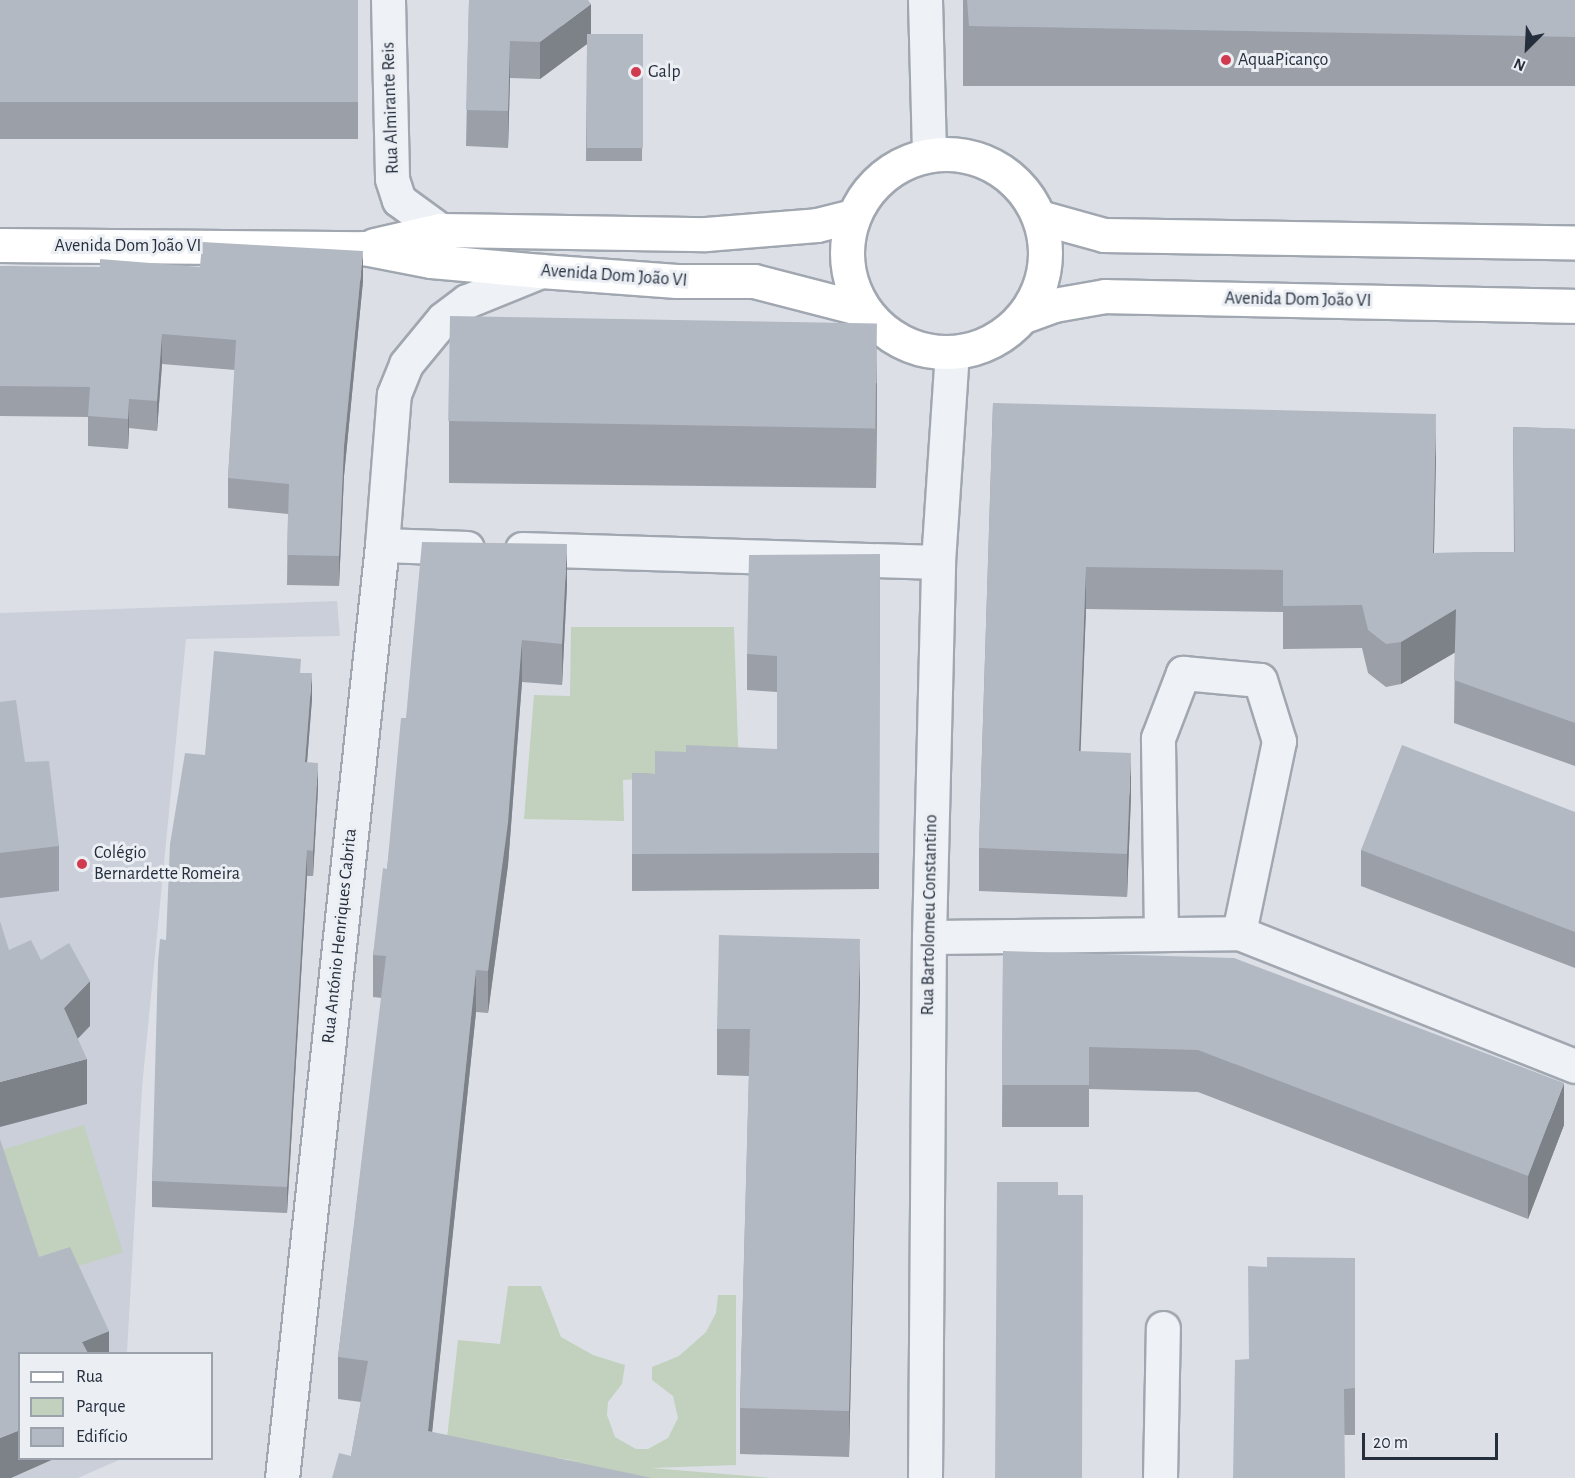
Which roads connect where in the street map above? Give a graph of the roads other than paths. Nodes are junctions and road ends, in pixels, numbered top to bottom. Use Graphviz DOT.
graph roads {
  1 [pos="388,0"];
  2 [pos="925,0"];
  3 [pos="929,154"];
  4 [pos="852,216"];
  5 [pos="1039,218"];
  6 [pos="440,230"];
  7 [pos="1575,242"];
  8 [pos="0,245"];
  9 [pos="364,248"];
  10 [pos="541,272"];
  11 [pos="1575,306"];
  12 [pos="862,309"];
  13 [pos="1024,316"];
  14 [pos="952,353"];
  15 [pos="382,545"];
  16 [pos="938,562"];
  17 [pos="1239,933"];
  18 [pos="1161,934"];
  19 [pos="929,938"];
  20 [pos="1575,1066"];
  21 [pos="1163,1328"];
  22 [pos="282,1478"];
  23 [pos="925,1478"];
  24 [pos="1160,1478"];
  1 -- 6 [label="street, Rua Almirante Reis"];
  2 -- 3 [label="street"];
  3 -- 4 [label="main road"];
  3 -- 5 [label="main road"];
  4 -- 6 [label="main road, Avenida Dom João VI"];
  4 -- 12 [label="main road"];
  5 -- 7 [label="main road"];
  5 -- 13 [label="main road"];
  6 -- 9 [label="main road, Avenida Dom João VI"];
  8 -- 9 [label="main road, Avenida Dom João VI"];
  9 -- 10 [label="main road, Avenida Dom João VI"];
  10 -- 12 [label="main road, Avenida Dom João VI"];
  10 -- 15 [label="street, Rua António Henriques Cabrita"];
  11 -- 13 [label="main road, Avenida Dom João VI"];
  12 -- 14 [label="main road"];
  13 -- 14 [label="main road"];
  14 -- 16 [label="street, Rua Bartolomeu Constantino"];
  15 -- 16 [label="street"];
  15 -- 22 [label="street, Rua António Henriques Cabrita"];
  16 -- 19 [label="street, Rua Bartolomeu Constantino"];
  17 -- 18 [label="street"];
  17 -- 18 [label="street"];
  17 -- 20 [label="street"];
  18 -- 19 [label="street"];
  19 -- 23 [label="street, Rua Bartolomeu Constantino"];
  21 -- 24 [label="street"];
}
